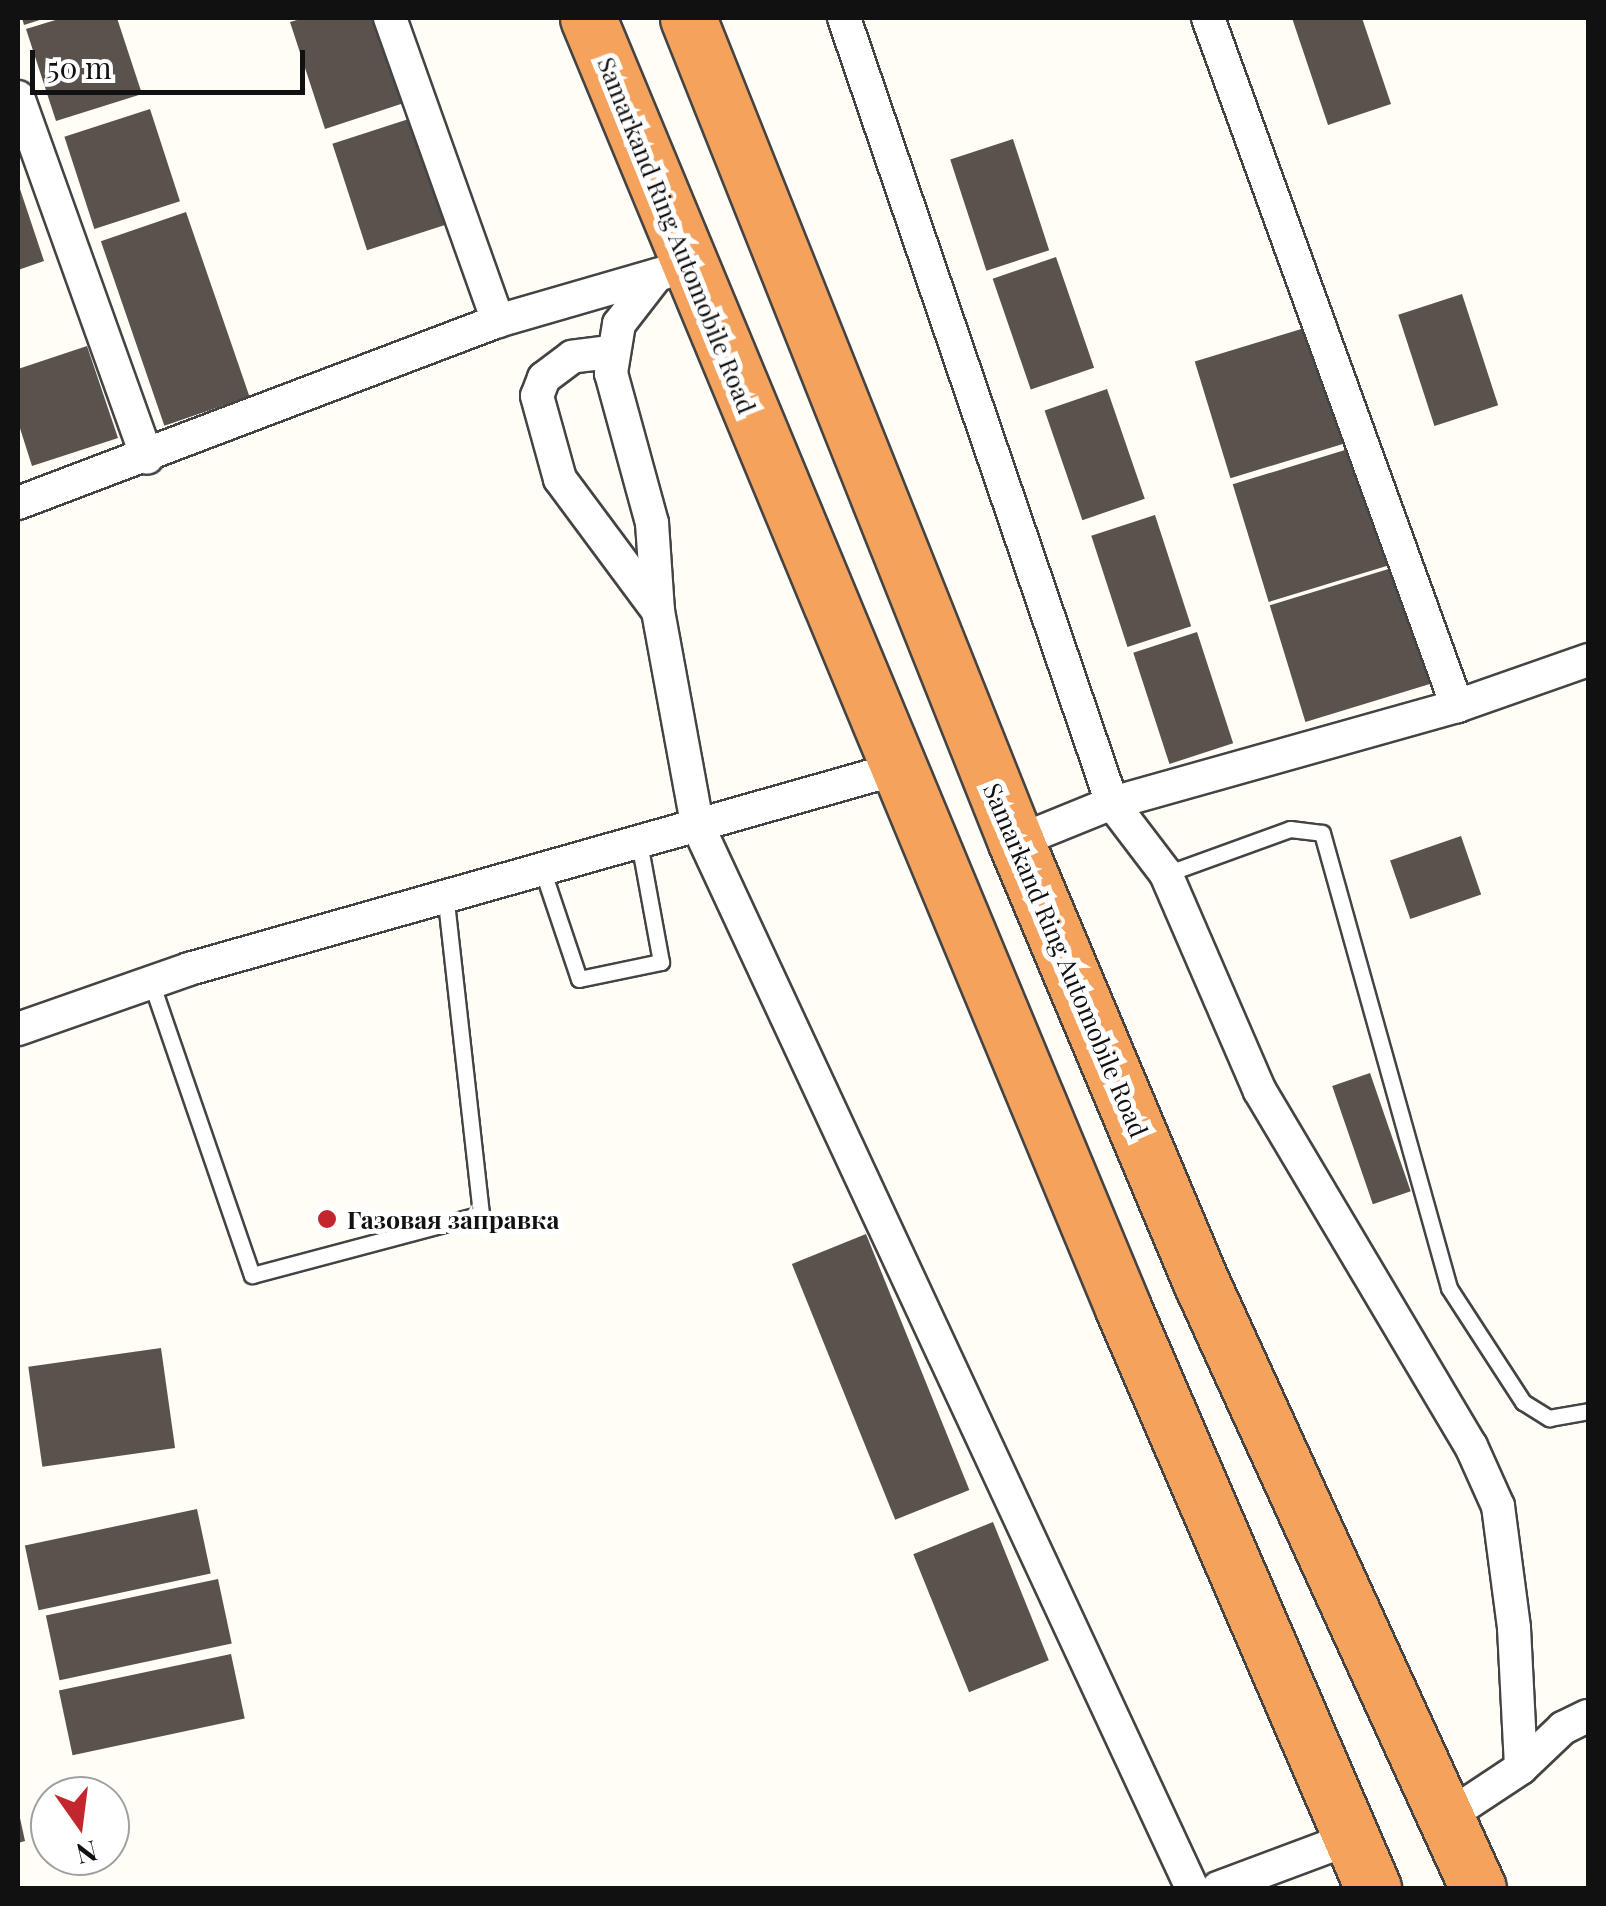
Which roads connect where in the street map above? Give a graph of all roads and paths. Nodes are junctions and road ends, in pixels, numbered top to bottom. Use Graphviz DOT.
graph roads {
  1 [pos="390,18"];
  2 [pos="588,18"];
  3 [pos="688,18"];
  4 [pos="844,18"];
  5 [pos="1208,18"];
  6 [pos="18,97"];
  7 [pos="672,271"];
  8 [pos="498,322"];
  9 [pos="610,352"];
  10 [pos="146,458"];
  11 [pos="18,503"];
  12 [pos="658,611"];
  13 [pos="1588,660"];
  14 [pos="1457,706"];
  15 [pos="903,766"];
  16 [pos="1112,804"];
  17 [pos="697,824"];
  18 [pos="639,838"];
  19 [pos="1016,842"];
  20 [pos="541,866"];
  21 [pos="1166,874"];
  22 [pos="445,894"];
  23 [pos="151,982"];
  24 [pos="18,1029"];
  25 [pos="1588,1411"];
  26 [pos="1588,1716"];
  27 [pos="1521,1768"];
  28 [pos="1447,1817"];
  29 [pos="1352,1838"];
  30 [pos="1192,1888"];
  31 [pos="1218,1888"];
  32 [pos="1374,1888"];
  33 [pos="1478,1888"];
  1 -- 8 [label="street"];
  2 -- 7 [label="highway, Samarkand Ring Automobile Road"];
  3 -- 19 [label="highway, Samarkand Ring Automobile Road"];
  4 -- 16 [label="street"];
  5 -- 14 [label="street"];
  6 -- 10 [label="street"];
  7 -- 8 [label="street"];
  7 -- 9 [label="street"];
  7 -- 15 [label="highway, Samarkand Ring Automobile Road"];
  8 -- 10 [label="street"];
  9 -- 12 [label="street"];
  9 -- 12 [label="street"];
  10 -- 11 [label="street"];
  12 -- 17 [label="street"];
  13 -- 14 [label="street"];
  14 -- 16 [label="street"];
  15 -- 17 [label="street"];
  15 -- 29 [label="highway, Samarkand Ring Automobile Road"];
  16 -- 19 [label="street"];
  16 -- 21 [label="street"];
  17 -- 18 [label="street"];
  17 -- 30 [label="street"];
  18 -- 20 [label="street"];
  18 -- 20 [label="lane"];
  19 -- 28 [label="highway, Samarkand Ring Automobile Road"];
  20 -- 22 [label="street"];
  21 -- 25 [label="lane"];
  21 -- 27 [label="street"];
  22 -- 23 [label="street"];
  22 -- 23 [label="lane"];
  23 -- 24 [label="street"];
  26 -- 27 [label="street"];
  27 -- 28 [label="street"];
  28 -- 33 [label="highway, Samarkand Ring Automobile Road"];
  29 -- 31 [label="street"];
  29 -- 32 [label="highway, Samarkand Ring Automobile Road"];
}
